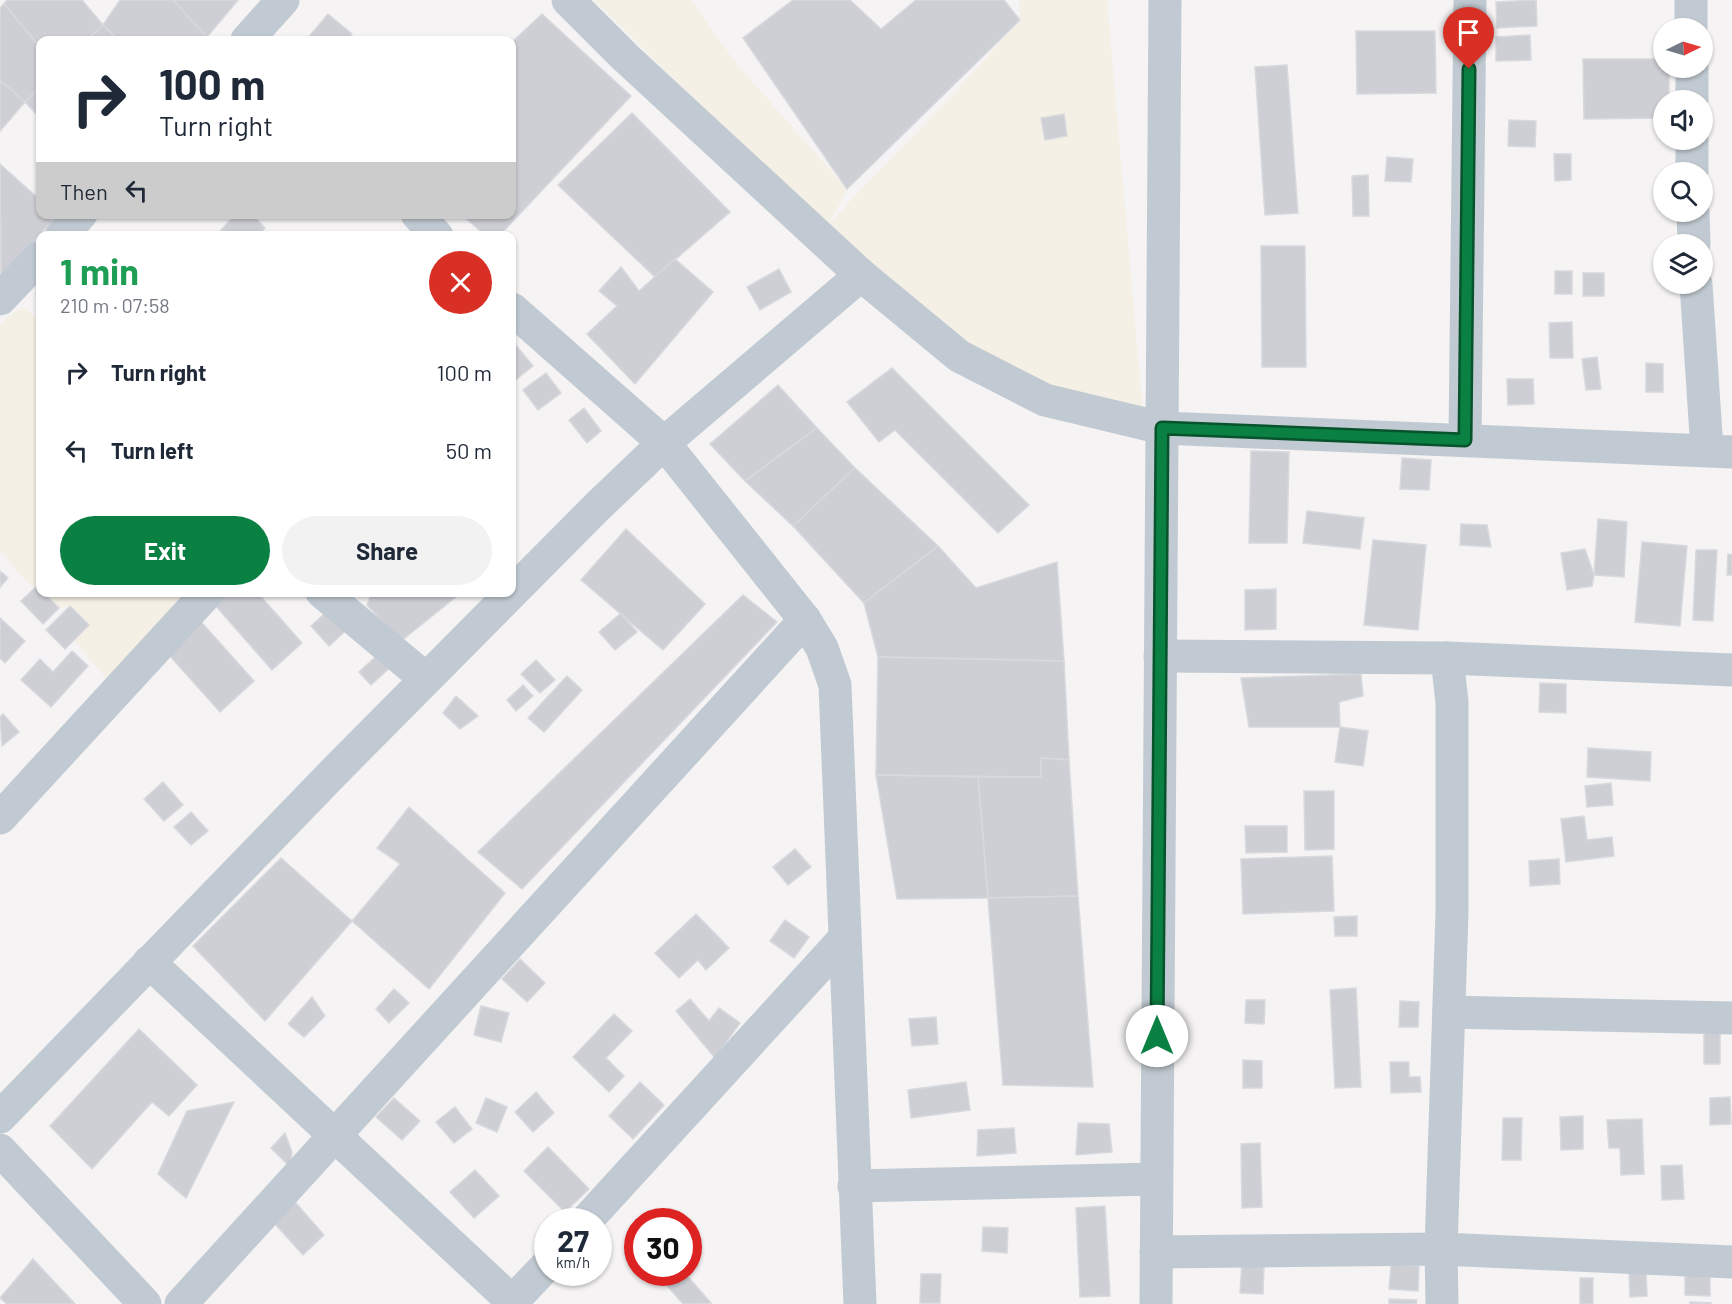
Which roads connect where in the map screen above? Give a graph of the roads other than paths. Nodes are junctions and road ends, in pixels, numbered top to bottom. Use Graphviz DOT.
graph roads {
  1 [pos="283,0"];
  2 [pos="568,0"];
  3 [pos="1165,0"];
  4 [pos="1470,0"];
  5 [pos="1691,0"];
  6 [pos="1691,18"];
  7 [pos="252,36"];
  8 [pos="76,219"];
  9 [pos="422,219"];
  10 [pos="66,231"];
  11 [pos="432,231"];
  12 [pos="36,261"];
  13 [pos="861,275"];
  14 [pos="1697,294"];
  15 [pos="0,300"];
  16 [pos="516,313"];
  17 [pos="1162,428"];
  18 [pos="1465,440"];
  19 [pos="664,443"];
  20 [pos="1719,451"];
  21 [pos="516,589"];
  22 [pos="203,597"];
  23 [pos="328,597"];
  24 [pos="508,597"];
  25 [pos="805,620"];
  26 [pos="1160,656"];
  27 [pos="1447,658"];
  28 [pos="1732,670"];
  29 [pos="426,680"];
  30 [pos="3,808"];
  31 [pos="844,939"];
  32 [pos="149,962"];
  33 [pos="1449,1012"];
  34 [pos="1732,1018"];
  35 [pos="0,1117"];
  36 [pos="334,1136"];
  37 [pos="0,1150"];
  38 [pos="1156,1179"];
  39 [pos="854,1186"];
  40 [pos="598,1208"];
  41 [pos="1441,1250"];
  42 [pos="1156,1252"];
  43 [pos="1732,1262"];
  44 [pos="534,1280"];
  45 [pos="513,1303"];
  46 [pos="145,1304"];
  47 [pos="181,1304"];
  48 [pos="860,1304"];
  49 [pos="1156,1304"];
  50 [pos="1442,1304"];
  1 -- 7 [label="street"];
  2 -- 13 [label="street"];
  3 -- 17 [label="street"];
  4 -- 18 [label="street"];
  5 -- 6 [label="street"];
  8 -- 10 [label="street"];
  9 -- 11 [label="street"];
  12 -- 15 [label="street"];
  13 -- 17 [label="street"];
  13 -- 19 [label="street"];
  14 -- 20 [label="street"];
  16 -- 19 [label="street"];
  17 -- 18 [label="street"];
  17 -- 26 [label="street"];
  18 -- 20 [label="street"];
  19 -- 21 [label="street"];
  19 -- 25 [label="street"];
  22 -- 30 [label="street"];
  23 -- 29 [label="street"];
  24 -- 29 [label="street"];
  25 -- 31 [label="street"];
  25 -- 36 [label="street"];
  26 -- 27 [label="street"];
  26 -- 38 [label="street"];
  27 -- 28 [label="street"];
  27 -- 33 [label="street"];
  29 -- 32 [label="street"];
  31 -- 39 [label="street"];
  31 -- 40 [label="street"];
  32 -- 35 [label="street"];
  32 -- 36 [label="street"];
  33 -- 34 [label="street"];
  33 -- 41 [label="street"];
  36 -- 45 [label="street"];
  36 -- 47 [label="street"];
  37 -- 46 [label="street"];
  38 -- 39 [label="street"];
  38 -- 42 [label="street"];
  39 -- 48 [label="street"];
  41 -- 42 [label="street"];
  41 -- 43 [label="street"];
  41 -- 50 [label="street"];
  42 -- 49 [label="street"];
  44 -- 45 [label="street"];
}
